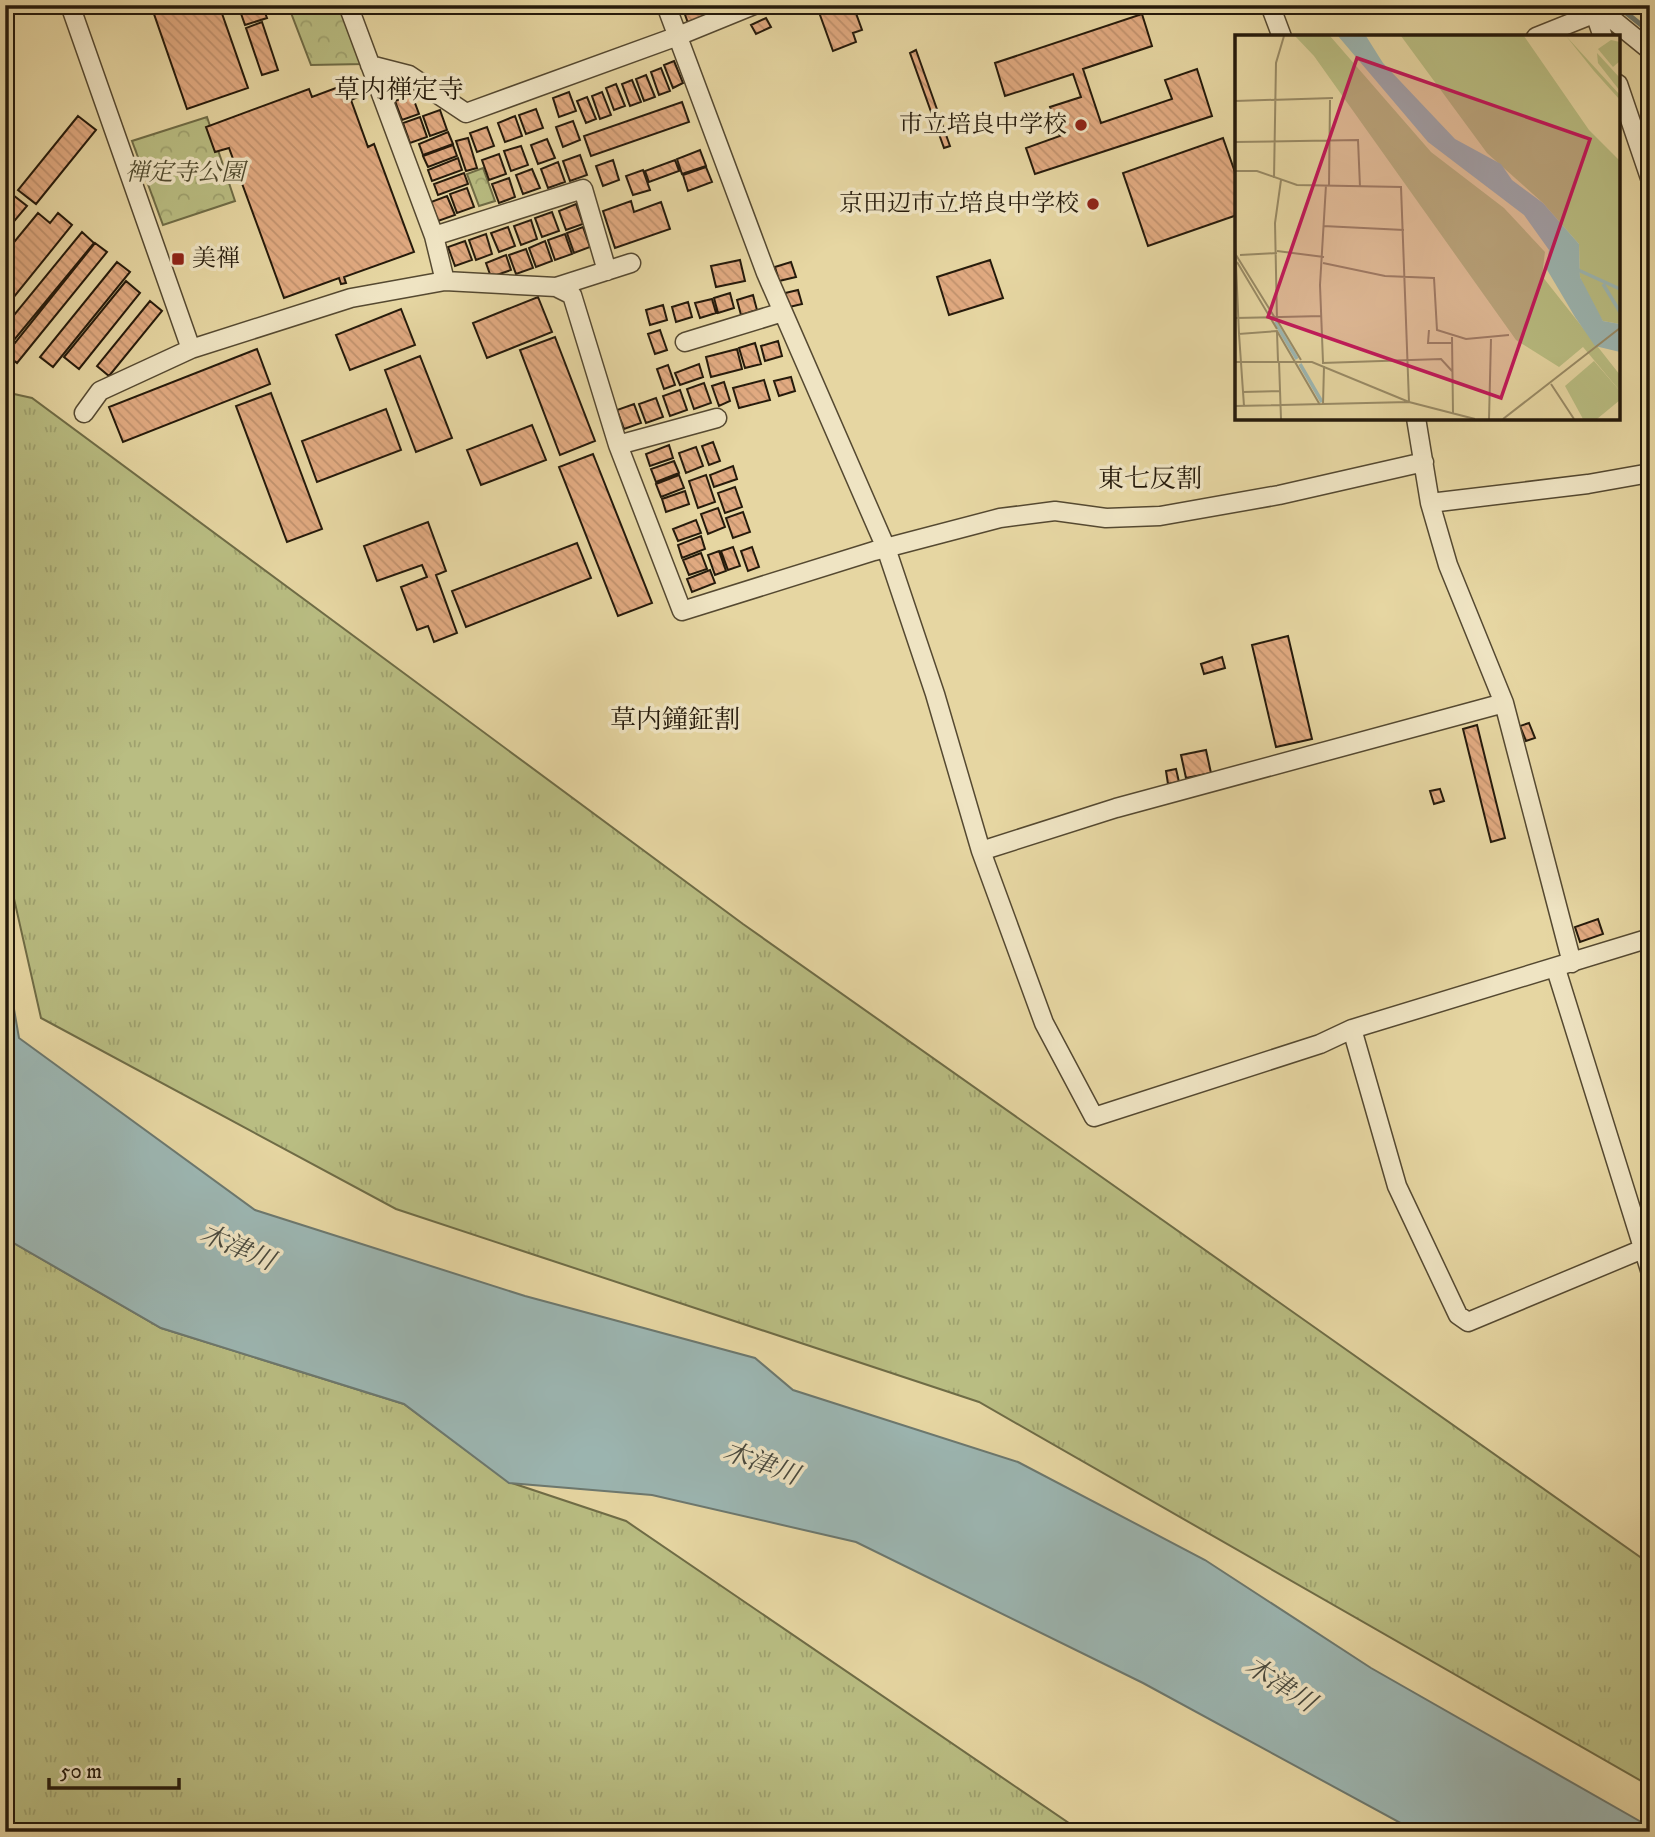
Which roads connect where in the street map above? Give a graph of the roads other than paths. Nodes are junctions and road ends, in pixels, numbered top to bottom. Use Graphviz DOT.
graph roads {
  1 [pos="71,5"];
  2 [pos="348,5"];
  3 [pos="666,5"];
  4 [pos="754,5"];
  5 [pos="1270,5"];
  6 [pos="1645,5"];
  7 [pos="1603,9"];
  8 [pos="1650,10"];
  9 [pos="1281,35"];
  10 [pos="1541,35"];
  11 [pos="1602,35"];
  12 [pos="678,36"];
  13 [pos="1650,50"];
  14 [pos="370,65"];
  15 [pos="1620,90"];
  16 [pos="1650,178"];
  17 [pos="434,236"];
  18 [pos="631,262"];
  19 [pos="607,271"];
  20 [pos="445,281"];
  21 [pos="556,287"];
  22 [pos="783,312"];
  23 [pos="685,342"];
  24 [pos="191,349"];
  25 [pos="84,414"];
  26 [pos="717,418"];
  27 [pos="1416,420"];
  28 [pos="618,445"];
  29 [pos="1424,462"];
  30 [pos="1650,473"];
  31 [pos="1430,503"];
  32 [pos="886,548"];
  33 [pos="1504,703"];
  34 [pos="981,851"];
  35 [pos="1650,937"];
  36 [pos="1564,966"];
  37 [pos="1352,1029"];
  38 [pos="1646,1247"];
  39 [pos="1650,1270"];
  1 -- 24 [label="street"];
  2 -- 14 [label="street"];
  3 -- 12 [label="street"];
  4 -- 12 [label="street"];
  5 -- 9 [label="street"];
  6 -- 8 [label="street"];
  7 -- 10 [label="street"];
  7 -- 11 [label="street"];
  7 -- 13 [label="street"];
  12 -- 14 [label="street"];
  12 -- 22 [label="street"];
  14 -- 17 [label="street"];
  15 -- 16 [label="street"];
  17 -- 19 [label="street"];
  17 -- 20 [label="street"];
  18 -- 19 [label="street"];
  19 -- 21 [label="street"];
  20 -- 21 [label="street"];
  20 -- 24 [label="street"];
  21 -- 28 [label="street"];
  22 -- 23 [label="street"];
  22 -- 32 [label="street"];
  24 -- 25 [label="street"];
  26 -- 28 [label="street"];
  27 -- 29 [label="street"];
  28 -- 32 [label="street"];
  29 -- 31 [label="street"];
  29 -- 32 [label="street"];
  30 -- 31 [label="street"];
  31 -- 33 [label="street"];
  32 -- 34 [label="street"];
  33 -- 34 [label="street"];
  33 -- 36 [label="street"];
  34 -- 37 [label="street"];
  35 -- 36 [label="street"];
  36 -- 37 [label="street"];
  36 -- 38 [label="street"];
  37 -- 38 [label="street"];
  38 -- 39 [label="street"];
}
